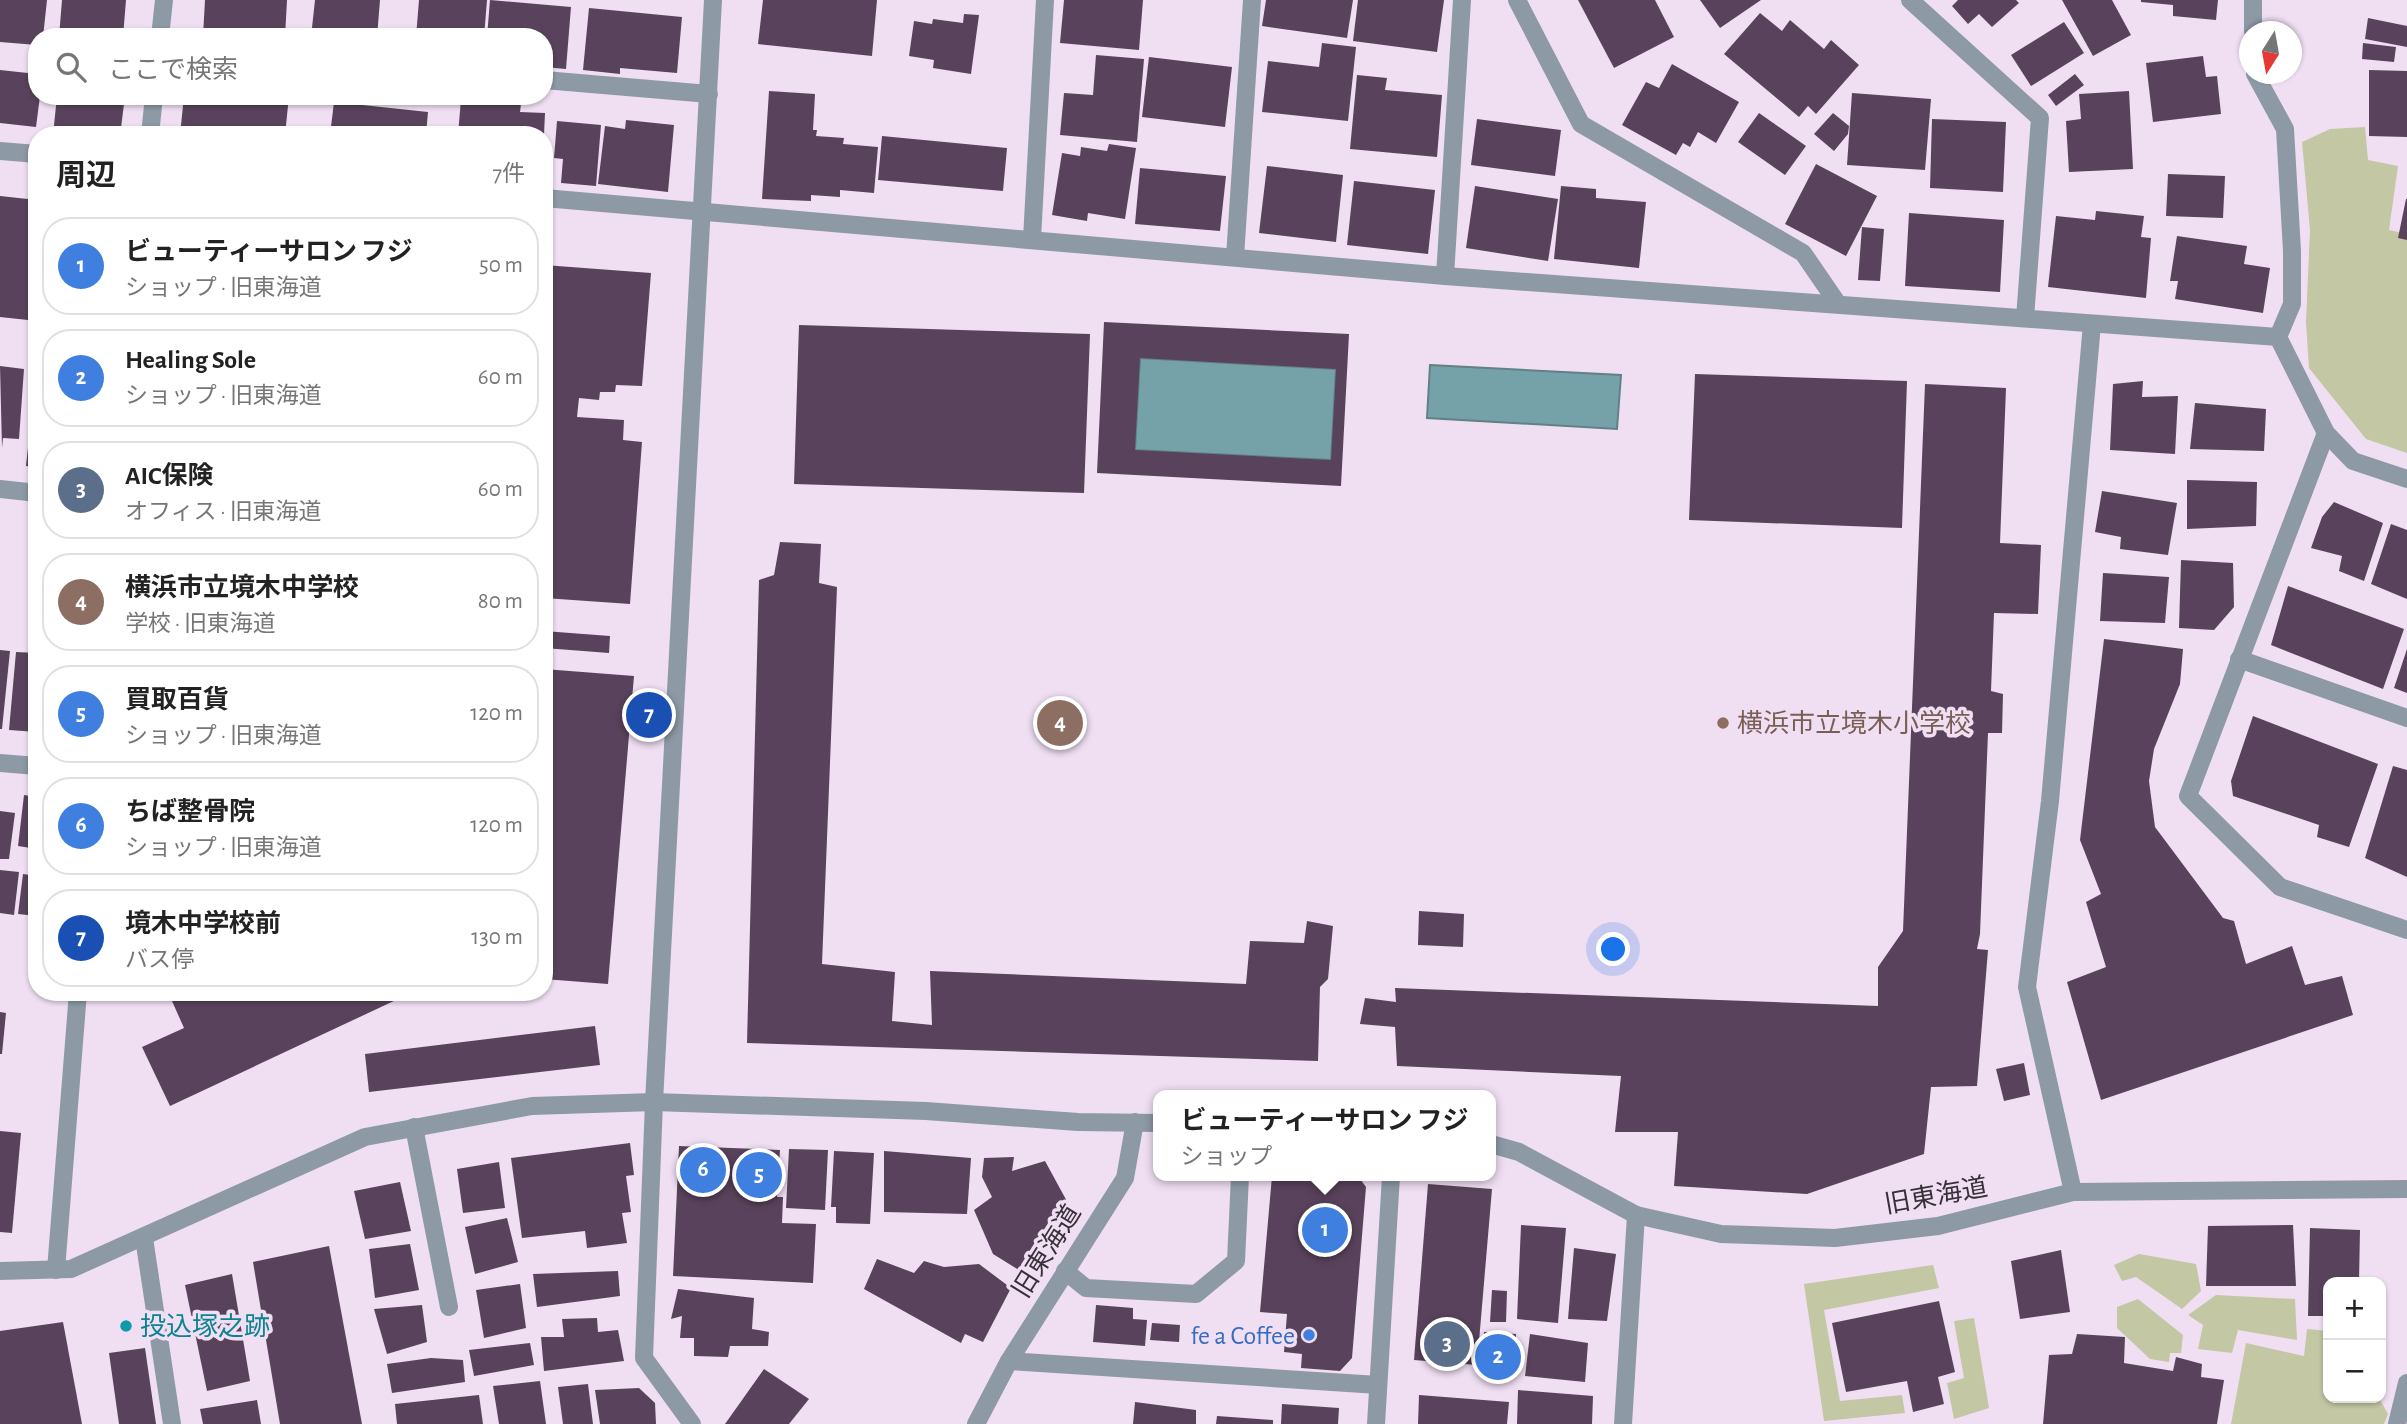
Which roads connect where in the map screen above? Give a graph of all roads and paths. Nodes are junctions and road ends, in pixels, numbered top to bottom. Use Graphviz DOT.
graph roads {
  1 [pos="164,0"];
  2 [pos="713,0"];
  3 [pos="1045,0"];
  4 [pos="1251,0"];
  5 [pos="1462,0"];
  6 [pos="1517,0"];
  7 [pos="1910,0"];
  8 [pos="2253,0"];
  9 [pos="2253,21"];
  10 [pos="161,28"];
  11 [pos="553,81"];
  12 [pos="2260,84"];
  13 [pos="709,94"];
  14 [pos="153,105"];
  15 [pos="151,126"];
  16 [pos="0,151"];
  17 [pos="28,153"];
  18 [pos="553,199"];
  19 [pos="702,211"];
  20 [pos="1032,239"];
  21 [pos="1235,257"];
  22 [pos="1445,276"];
  23 [pos="1838,304"];
  24 [pos="2025,318"];
  25 [pos="2092,324"];
  26 [pos="2278,337"];
  27 [pos="2326,433"];
  28 [pos="2407,479"];
  29 [pos="0,489"];
  30 [pos="28,492"];
  31 [pos="2239,659"];
  32 [pos="2407,718"];
  33 [pos="0,763"];
  34 [pos="28,765"];
  35 [pos="2407,930"];
  36 [pos="77,1001"];
  37 [pos="654,1102"];
  38 [pos="1135,1122"];
  39 [pos="1153,1124"];
  40 [pos="414,1127"];
  41 [pos="1496,1145"];
  42 [pos="1240,1181"];
  43 [pos="1391,1181"];
  44 [pos="2407,1189"];
  45 [pos="2073,1192"];
  46 [pos="1636,1215"];
  47 [pos="144,1238"];
  48 [pos="56,1270"];
  49 [pos="0,1271"];
  50 [pos="1065,1271"];
  51 [pos="449,1307"];
  52 [pos="1009,1361"];
  53 [pos="2407,1383"];
  54 [pos="1378,1385"];
  55 [pos="172,1424"];
  56 [pos="692,1424"];
  57 [pos="976,1424"];
  58 [pos="1376,1424"];
  59 [pos="1623,1424"];
  60 [pos="2397,1424"];
  1 -- 10 [label="street"];
  2 -- 13 [label="street"];
  3 -- 20 [label="street"];
  4 -- 21 [label="street"];
  5 -- 22 [label="street"];
  6 -- 23 [label="street"];
  7 -- 24 [label="street"];
  8 -- 9 [label="street"];
  11 -- 13 [label="street"];
  12 -- 26 [label="street"];
  13 -- 19 [label="street"];
  14 -- 15 [label="street"];
  16 -- 17 [label="street"];
  18 -- 19 [label="street"];
  19 -- 20 [label="street"];
  19 -- 37 [label="street"];
  20 -- 21 [label="street"];
  21 -- 22 [label="street"];
  22 -- 23 [label="street"];
  23 -- 24 [label="street"];
  24 -- 25 [label="street"];
  25 -- 26 [label="street"];
  25 -- 45 [label="street"];
  26 -- 27 [label="street"];
  27 -- 28 [label="street"];
  27 -- 31 [label="street"];
  29 -- 30 [label="street"];
  31 -- 32 [label="street"];
  31 -- 35 [label="street"];
  33 -- 34 [label="street"];
  36 -- 48 [label="street"];
  37 -- 38 [label="street"];
  37 -- 40 [label="street"];
  37 -- 56 [label="street"];
  38 -- 39 [label="street"];
  38 -- 50 [label="street, 旧東海道"];
  40 -- 47 [label="street"];
  40 -- 51 [label="street"];
  41 -- 46 [label="street, 旧東海道"];
  42 -- 50 [label="street"];
  43 -- 54 [label="street"];
  44 -- 45 [label="street, 旧東海道"];
  45 -- 46 [label="street, 旧東海道"];
  46 -- 59 [label="street"];
  47 -- 48 [label="street"];
  47 -- 55 [label="street"];
  48 -- 49 [label="street"];
  50 -- 52 [label="street, 旧東海道"];
  52 -- 54 [label="street"];
  52 -- 57 [label="street, 旧東海道"];
  53 -- 60 [label="street"];
  54 -- 58 [label="street"];
}
